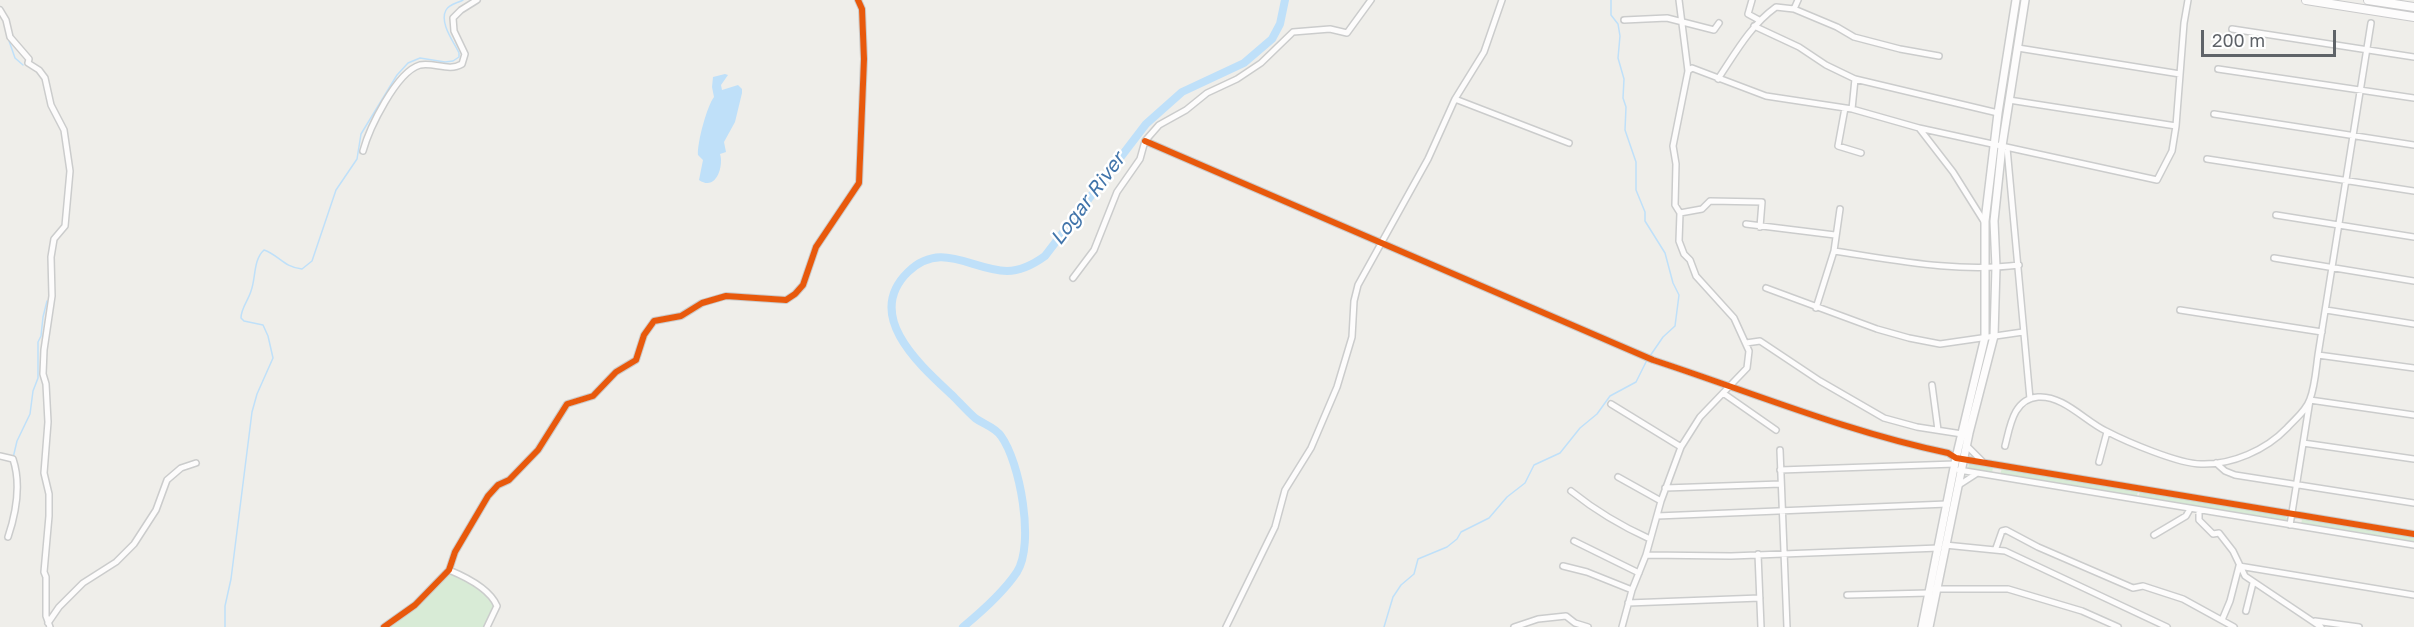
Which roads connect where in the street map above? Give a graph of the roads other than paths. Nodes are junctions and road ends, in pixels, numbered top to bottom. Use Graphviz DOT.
graph roads {
  1 [pos="477,0"];
  2 [pos="858,0"];
  3 [pos="1371,0"];
  4 [pos="1502,0"];
  5 [pos="1679,0"];
  6 [pos="1752,0"];
  7 [pos="1798,0"];
  8 [pos="2016,0"];
  9 [pos="2025,0"];
  10 [pos="2188,0"];
  11 [pos="2306,0"];
  12 [pos="2368,0"];
  13 [pos="2414,7"];
  14 [pos="1794,9"];
  15 [pos="0,10"];
  16 [pos="2414,17"];
  17 [pos="1624,20"];
  18 [pos="1681,20"];
  19 [pos="1759,20"];
  20 [pos="1719,22"];
  21 [pos="2371,23"];
  22 [pos="1754,26"];
  23 [pos="2232,29"];
  24 [pos="2018,48"];
  25 [pos="2367,50"];
  26 [pos="1939,56"];
  27 [pos="2414,57"];
  28 [pos="2218,69"];
  29 [pos="1688,71"];
  30 [pos="2180,74"];
  31 [pos="1855,78"];
  32 [pos="1719,79"];
  33 [pos="2360,90"];
  34 [pos="1455,99"];
  35 [pos="2414,99"];
  36 [pos="2009,100"];
  37 [pos="1845,108"];
  38 [pos="1852,109"];
  39 [pos="1998,113"];
  40 [pos="2214,114"];
  41 [pos="2176,126"];
  42 [pos="1918,128"];
  43 [pos="2353,136"];
  44 [pos="1145,141"];
  45 [pos="1569,143"];
  46 [pos="2414,145"];
  47 [pos="2001,146"];
  48 [pos="363,151"];
  49 [pos="1862,153"];
  50 [pos="2206,159"];
  51 [pos="2346,180"];
  52 [pos="2414,191"];
  53 [pos="1840,209"];
  54 [pos="1680,213"];
  55 [pos="2276,215"];
  56 [pos="1746,224"];
  57 [pos="1985,224"];
  58 [pos="2339,225"];
  59 [pos="1760,226"];
  60 [pos="1835,235"];
  61 [pos="2414,237"];
  62 [pos="1381,242"];
  63 [pos="1834,251"];
  64 [pos="2274,258"];
  65 [pos="2019,264"];
  66 [pos="1986,267"];
  67 [pos="1996,267"];
  68 [pos="2332,267"];
  69 [pos="1073,278"];
  70 [pos="2414,281"];
  71 [pos="1766,288"];
  72 [pos="1816,308"];
  73 [pos="2180,310"];
  74 [pos="2326,310"];
  75 [pos="2414,324"];
  76 [pos="2023,332"];
  77 [pos="2322,332"];
  78 [pos="1994,336"];
  79 [pos="1985,337"];
  80 [pos="1746,343"];
  81 [pos="2318,355"];
  82 [pos="2414,368"];
  83 [pos="1730,385"];
  84 [pos="1932,385"];
  85 [pos="1723,393"];
  86 [pos="2030,399"];
  87 [pos="2310,400"];
  88 [pos="1611,404"];
  89 [pos="2414,415"];
  90 [pos="1776,430"];
  91 [pos="1938,430"];
  92 [pos="2107,432"];
  93 [pos="1962,434"];
  94 [pos="2303,443"];
  95 [pos="1966,445"];
  96 [pos="2005,446"];
  97 [pos="1681,447"];
  98 [pos="1780,450"];
  99 [pos="0,456"];
  100 [pos="2414,459"];
  101 [pos="2099,462"];
  102 [pos="196,463"];
  103 [pos="2216,463"];
  104 [pos="1958,464"];
  105 [pos="1989,464"];
  106 [pos="1996,465"];
  107 [pos="1780,470"];
  108 [pos="1985,474"];
  109 [pos="1994,476"];
  110 [pos="1618,477"];
  111 [pos="1781,484"];
  112 [pos="2296,484"];
  113 [pos="1957,486"];
  114 [pos="1665,488"];
  115 [pos="1571,491"];
  116 [pos="1661,501"];
  117 [pos="2414,503"];
  118 [pos="1947,504"];
  119 [pos="2190,509"];
  120 [pos="1782,511"];
  121 [pos="2199,511"];
  122 [pos="2291,514"];
  123 [pos="1657,516"];
  124 [pos="2290,525"];
  125 [pos="2414,534"];
  126 [pos="2154,535"];
  127 [pos="8,537"];
  128 [pos="1650,539"];
  129 [pos="1574,541"];
  130 [pos="2414,545"];
  131 [pos="1942,546"];
  132 [pos="1996,548"];
  133 [pos="1758,554"];
  134 [pos="1784,554"];
  135 [pos="1646,555"];
  136 [pos="2239,566"];
  137 [pos="1563,567"];
  138 [pos="449,570"];
  139 [pos="1639,573"];
  140 [pos="2253,583"];
  141 [pos="1632,590"];
  142 [pos="1932,591"];
  143 [pos="1847,595"];
  144 [pos="2414,595"];
  145 [pos="1760,598"];
  146 [pos="1628,603"];
  147 [pos="2246,611"];
  148 [pos="2222,620"];
  149 [pos="2310,621"];
  150 [pos="49,625"];
  151 [pos="384,627"];
  152 [pos="487,627"];
  153 [pos="1226,627"];
  154 [pos="1514,627"];
  155 [pos="1588,627"];
  156 [pos="1622,627"];
  157 [pos="1761,627"];
  158 [pos="1787,627"];
  159 [pos="1922,627"];
  160 [pos="1929,627"];
  161 [pos="2118,627"];
  162 [pos="2167,627"];
  163 [pos="2234,627"];
  164 [pos="2321,627"];
  165 [pos="2360,627"];
  1 -- 48 [label="street"];
  2 -- 138 [label="street"];
  3 -- 44 [label="street"];
  4 -- 34 [label="street"];
  5 -- 18 [label="street"];
  6 -- 19 [label="street"];
  7 -- 14 [label="street"];
  8 -- 39 [label="street"];
  9 -- 24 [label="street"];
  10 -- 30 [label="street"];
  11 -- 16 [label="main road"];
  12 -- 13 [label="main road"];
  14 -- 19 [label="street"];
  14 -- 26 [label="street"];
  15 -- 150 [label="street"];
  17 -- 18 [label="street"];
  18 -- 20 [label="street"];
  18 -- 29 [label="street"];
  19 -- 22 [label="street"];
  21 -- 25 [label="street"];
  22 -- 31 [label="street"];
  22 -- 32 [label="street"];
  23 -- 25 [label="street"];
  24 -- 30 [label="street"];
  24 -- 36 [label="street"];
  25 -- 27 [label="street"];
  25 -- 33 [label="street"];
  28 -- 33 [label="street"];
  29 -- 32 [label="street"];
  29 -- 54 [label="street"];
  30 -- 41 [label="street"];
  31 -- 38 [label="street"];
  31 -- 39 [label="street"];
  32 -- 37 [label="street"];
  33 -- 35 [label="street"];
  33 -- 43 [label="street"];
  34 -- 45 [label="street"];
  34 -- 62 [label="street"];
  36 -- 41 [label="street"];
  36 -- 47 [label="street"];
  37 -- 38 [label="street"];
  37 -- 49 [label="street"];
  38 -- 42 [label="street"];
  39 -- 47 [label="street"];
  40 -- 43 [label="street"];
  41 -- 47 [label="street"];
  42 -- 47 [label="street"];
  42 -- 57 [label="street"];
  43 -- 46 [label="street"];
  43 -- 51 [label="street"];
  44 -- 62 [label="street"];
  44 -- 69 [label="street"];
  47 -- 57 [label="street"];
  47 -- 65 [label="street"];
  47 -- 67 [label="street"];
  50 -- 51 [label="street"];
  51 -- 52 [label="street"];
  51 -- 58 [label="street"];
  53 -- 60 [label="street"];
  54 -- 59 [label="street"];
  54 -- 80 [label="street"];
  55 -- 58 [label="street"];
  56 -- 59 [label="street"];
  57 -- 66 [label="street"];
  58 -- 61 [label="street"];
  58 -- 68 [label="street"];
  59 -- 60 [label="street"];
  60 -- 63 [label="street"];
  62 -- 83 [label="street"];
  62 -- 153 [label="street"];
  63 -- 66 [label="street"];
  63 -- 72 [label="street"];
  64 -- 68 [label="street"];
  65 -- 67 [label="street"];
  65 -- 76 [label="street"];
  66 -- 67 [label="street"];
  66 -- 79 [label="street"];
  67 -- 78 [label="street"];
  68 -- 70 [label="street"];
  68 -- 74 [label="street"];
  71 -- 72 [label="street"];
  72 -- 79 [label="street"];
  73 -- 77 [label="street"];
  74 -- 75 [label="street"];
  74 -- 77 [label="street"];
  76 -- 78 [label="street"];
  76 -- 86 [label="street"];
  77 -- 81 [label="street"];
  78 -- 79 [label="street"];
  78 -- 95 [label="street"];
  79 -- 93 [label="street"];
  80 -- 83 [label="street"];
  80 -- 91 [label="street"];
  81 -- 82 [label="street"];
  81 -- 87 [label="street"];
  83 -- 85 [label="street"];
  83 -- 104 [label="street"];
  84 -- 91 [label="street"];
  85 -- 90 [label="street"];
  85 -- 97 [label="street"];
  86 -- 92 [label="street"];
  86 -- 96 [label="street"];
  87 -- 89 [label="street"];
  87 -- 94 [label="street"];
  87 -- 103 [label="street"];
  88 -- 97 [label="street"];
  91 -- 93 [label="street"];
  92 -- 101 [label="street"];
  92 -- 103 [label="street"];
  93 -- 104 [label="street"];
  94 -- 100 [label="street"];
  94 -- 112 [label="street"];
  95 -- 104 [label="street"];
  95 -- 105 [label="street"];
  97 -- 114 [label="street"];
  98 -- 107 [label="street"];
  99 -- 127 [label="street"];
  102 -- 150 [label="street"];
  103 -- 112 [label="street"];
  104 -- 105 [label="street"];
  104 -- 107 [label="street"];
  104 -- 108 [label="street"];
  104 -- 113 [label="street"];
  104 -- 118 [label="street"];
  105 -- 106 [label="street"];
  106 -- 109 [label="street"];
  106 -- 122 [label="street"];
  107 -- 111 [label="street"];
  108 -- 109 [label="street"];
  108 -- 113 [label="street"];
  109 -- 119 [label="street"];
  110 -- 116 [label="street"];
  111 -- 114 [label="street"];
  111 -- 120 [label="street"];
  112 -- 117 [label="street"];
  112 -- 122 [label="street"];
  113 -- 131 [label="street"];
  114 -- 116 [label="street"];
  115 -- 128 [label="street"];
  116 -- 123 [label="street"];
  118 -- 120 [label="street"];
  118 -- 131 [label="street"];
  119 -- 121 [label="street"];
  119 -- 126 [label="street"];
  120 -- 123 [label="street"];
  120 -- 134 [label="street"];
  121 -- 124 [label="street"];
  121 -- 136 [label="street"];
  122 -- 124 [label="street"];
  122 -- 125 [label="street"];
  123 -- 128 [label="street"];
  124 -- 130 [label="street"];
  128 -- 135 [label="street"];
  129 -- 139 [label="street"];
  131 -- 132 [label="street"];
  131 -- 134 [label="street"];
  131 -- 142 [label="street"];
  132 -- 148 [label="street"];
  132 -- 162 [label="street"];
  133 -- 134 [label="street"];
  133 -- 135 [label="street"];
  133 -- 145 [label="street"];
  134 -- 158 [label="street"];
  135 -- 139 [label="street"];
  136 -- 140 [label="street"];
  136 -- 144 [label="street"];
  136 -- 148 [label="street"];
  137 -- 141 [label="street"];
  138 -- 151 [label="street"];
  138 -- 152 [label="street"];
  139 -- 141 [label="street"];
  140 -- 147 [label="street"];
  140 -- 149 [label="street"];
  141 -- 146 [label="street"];
  142 -- 143 [label="street"];
  142 -- 159 [label="street"];
  142 -- 160 [label="street"];
  142 -- 161 [label="street"];
  145 -- 146 [label="street"];
  145 -- 157 [label="street"];
  146 -- 156 [label="street"];
  148 -- 163 [label="street"];
  149 -- 164 [label="street"];
  149 -- 165 [label="street"];
  154 -- 155 [label="street"];
}
